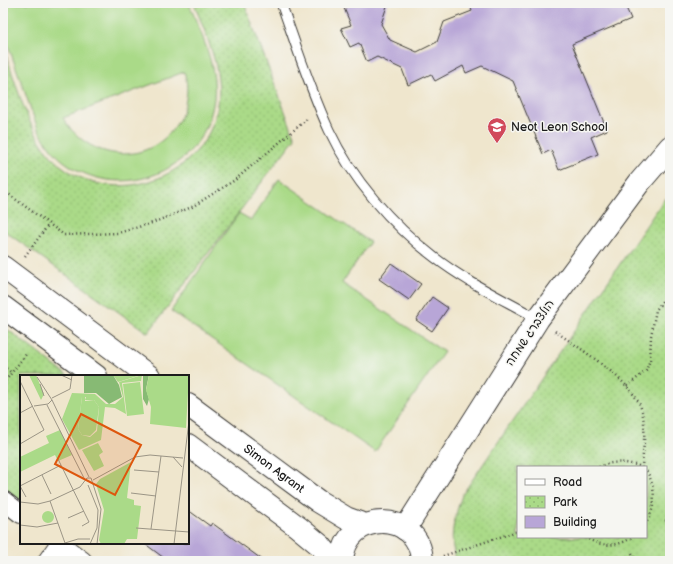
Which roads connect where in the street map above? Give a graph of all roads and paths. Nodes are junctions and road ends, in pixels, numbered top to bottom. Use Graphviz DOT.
graph roads {
  1 [pos="281,3"];
  2 [pos="319,108"];
  3 [pos="670,147"];
  4 [pos="3,190"];
  5 [pos="49,224"];
  6 [pos="7,270"];
  7 [pos="670,290"];
  8 [pos="3,307"];
  9 [pos="538,319"];
  10 [pos="41,335"];
  11 [pos="3,366"];
  12 [pos="12,373"];
  13 [pos="95,375"];
  14 [pos="149,375"];
  15 [pos="3,384"];
  16 [pos="627,386"];
  17 [pos="189,406"];
  18 [pos="189,446"];
  19 [pos="601,466"];
  20 [pos="639,466"];
  21 [pos="642,466"];
  22 [pos="647,471"];
  23 [pos="655,477"];
  24 [pos="3,500"];
  25 [pos="20,513"];
  26 [pos="666,513"];
  27 [pos="665,520"];
  28 [pos="670,522"];
  29 [pos="365,525"];
  30 [pos="661,527"];
  31 [pos="405,529"];
  32 [pos="517,531"];
  33 [pos="586,538"];
  34 [pos="58,544"];
  35 [pos="60,544"];
  36 [pos="597,548"];
  37 [pos="637,550"];
  38 [pos="632,552"];
  39 [pos="624,553"];
  40 [pos="429,560"];
  41 [pos="46,561"];
  42 [pos="83,561"];
  43 [pos="333,561"];
  44 [pos="342,561"];
  45 [pos="635,561"];
  1 -- 2 [label="lane"];
  2 -- 5 [label="path"];
  2 -- 9 [label="lane"];
  3 -- 9 [label="street, הולצברג שמחה"];
  4 -- 5 [label="path"];
  5 -- 6 [label="path"];
  6 -- 14 [label="street"];
  7 -- 16 [label="path"];
  8 -- 10 [label="street"];
  9 -- 16 [label="path"];
  9 -- 31 [label="street, הולצברג שמחה"];
  10 -- 12 [label="path"];
  10 -- 13 [label="street"];
  11 -- 12 [label="path"];
  12 -- 15 [label="path"];
  16 -- 21 [label="path"];
  17 -- 29 [label="street, Simon Agrant"];
  18 -- 43 [label="street"];
  19 -- 20 [label="path"];
  22 -- 23 [label="path"];
  24 -- 25 [label="street"];
  26 -- 27 [label="path"];
  27 -- 28 [label="path"];
  27 -- 30 [label="path"];
  29 -- 31 [label="street"];
  29 -- 44 [label="street"];
  31 -- 40 [label="street"];
  32 -- 40 [label="path"];
  33 -- 36 [label="path"];
  34 -- 41 [label="street"];
  35 -- 42 [label="street"];
  37 -- 38 [label="path"];
  38 -- 39 [label="path"];
  38 -- 45 [label="path"];
}
